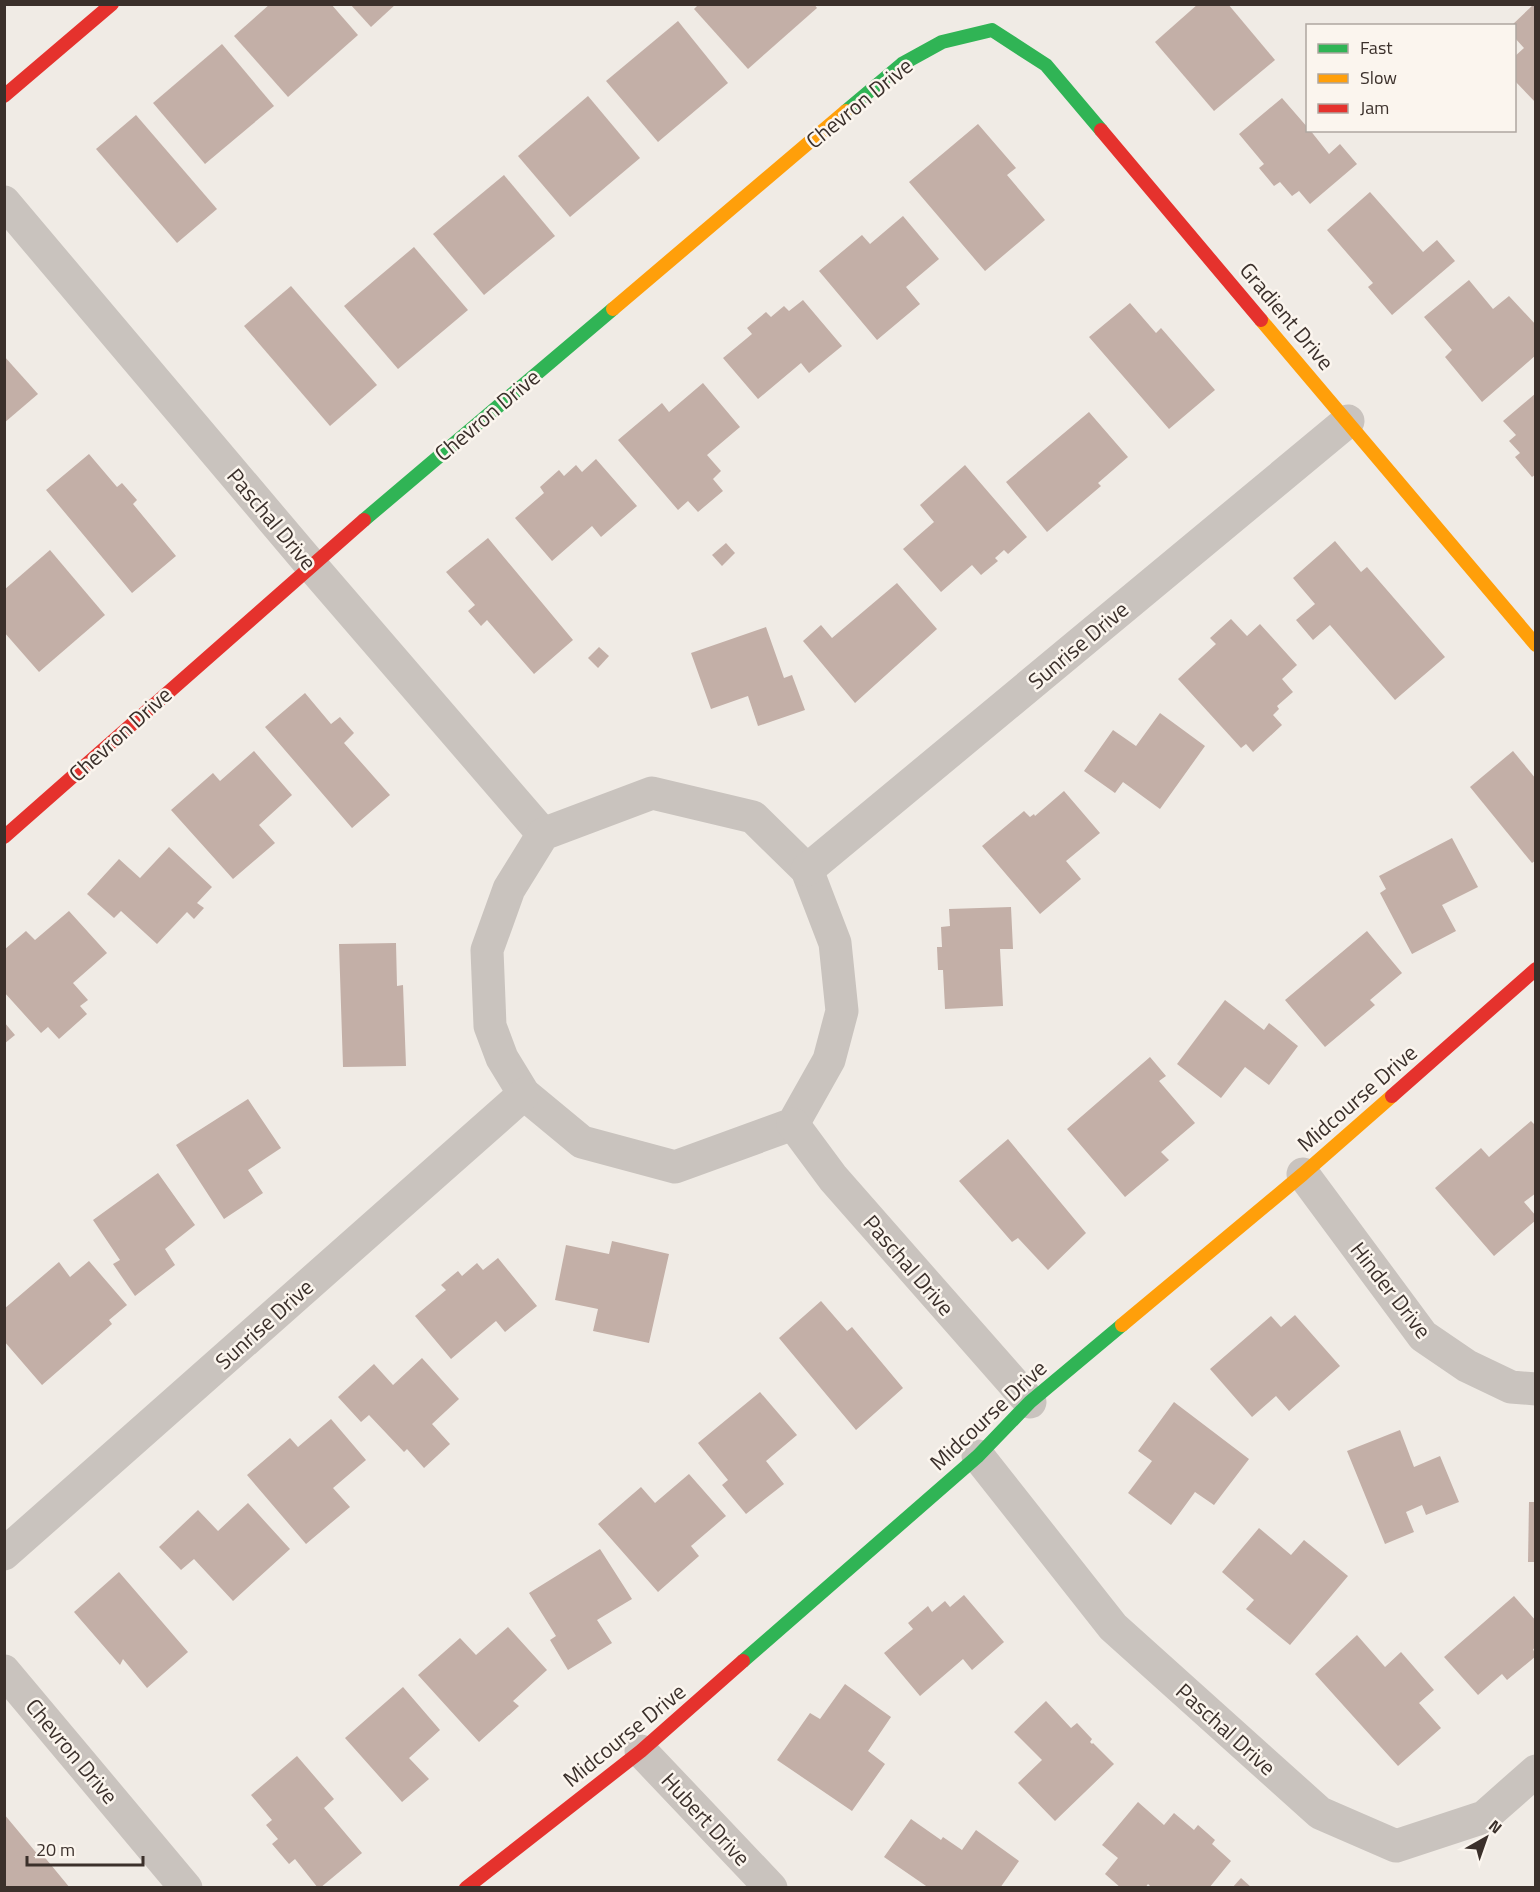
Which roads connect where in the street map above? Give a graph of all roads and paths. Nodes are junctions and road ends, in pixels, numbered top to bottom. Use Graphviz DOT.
graph roads {
  1 [pos="112,4"];
  2 [pos="992,30"];
  3 [pos="4,96"];
  4 [pos="4,202"];
  5 [pos="1348,421"];
  6 [pos="311,565"];
  7 [pos="1536,645"];
  8 [pos="543,834"];
  9 [pos="4,837"];
  10 [pos="807,870"];
  11 [pos="1536,969"];
  12 [pos="524,1094"];
  13 [pos="793,1124"];
  14 [pos="1303,1174"];
  15 [pos="1536,1389"];
  16 [pos="1030,1402"];
  17 [pos="978,1456"];
  18 [pos="4,1554"];
  19 [pos="4,1671"];
  20 [pos="641,1751"];
  21 [pos="1536,1771"];
  22 [pos="186,1887"];
  23 [pos="466,1887"];
  24 [pos="771,1887"];
  1 -- 3 [label="street"];
  2 -- 5 [label="street, Gradient Drive"];
  2 -- 6 [label="street, Chevron Drive"];
  4 -- 6 [label="street, Paschal Drive"];
  5 -- 7 [label="street, Gradient Drive"];
  5 -- 10 [label="street, Sunrise Drive"];
  6 -- 8 [label="street, Paschal Drive"];
  6 -- 9 [label="street, Chevron Drive"];
  8 -- 10 [label="street"];
  8 -- 12 [label="street"];
  10 -- 13 [label="street"];
  11 -- 14 [label="street, Midcourse Drive"];
  12 -- 13 [label="street"];
  12 -- 18 [label="street, Sunrise Drive"];
  13 -- 16 [label="street, Paschal Drive"];
  14 -- 15 [label="street, Hinder Drive"];
  14 -- 16 [label="street, Midcourse Drive"];
  16 -- 17 [label="street, Midcourse Drive"];
  17 -- 20 [label="street, Midcourse Drive"];
  17 -- 21 [label="street, Paschal Drive"];
  19 -- 22 [label="street, Chevron Drive"];
  20 -- 23 [label="street, Midcourse Drive"];
  20 -- 24 [label="street, Hubert Drive"];
}
